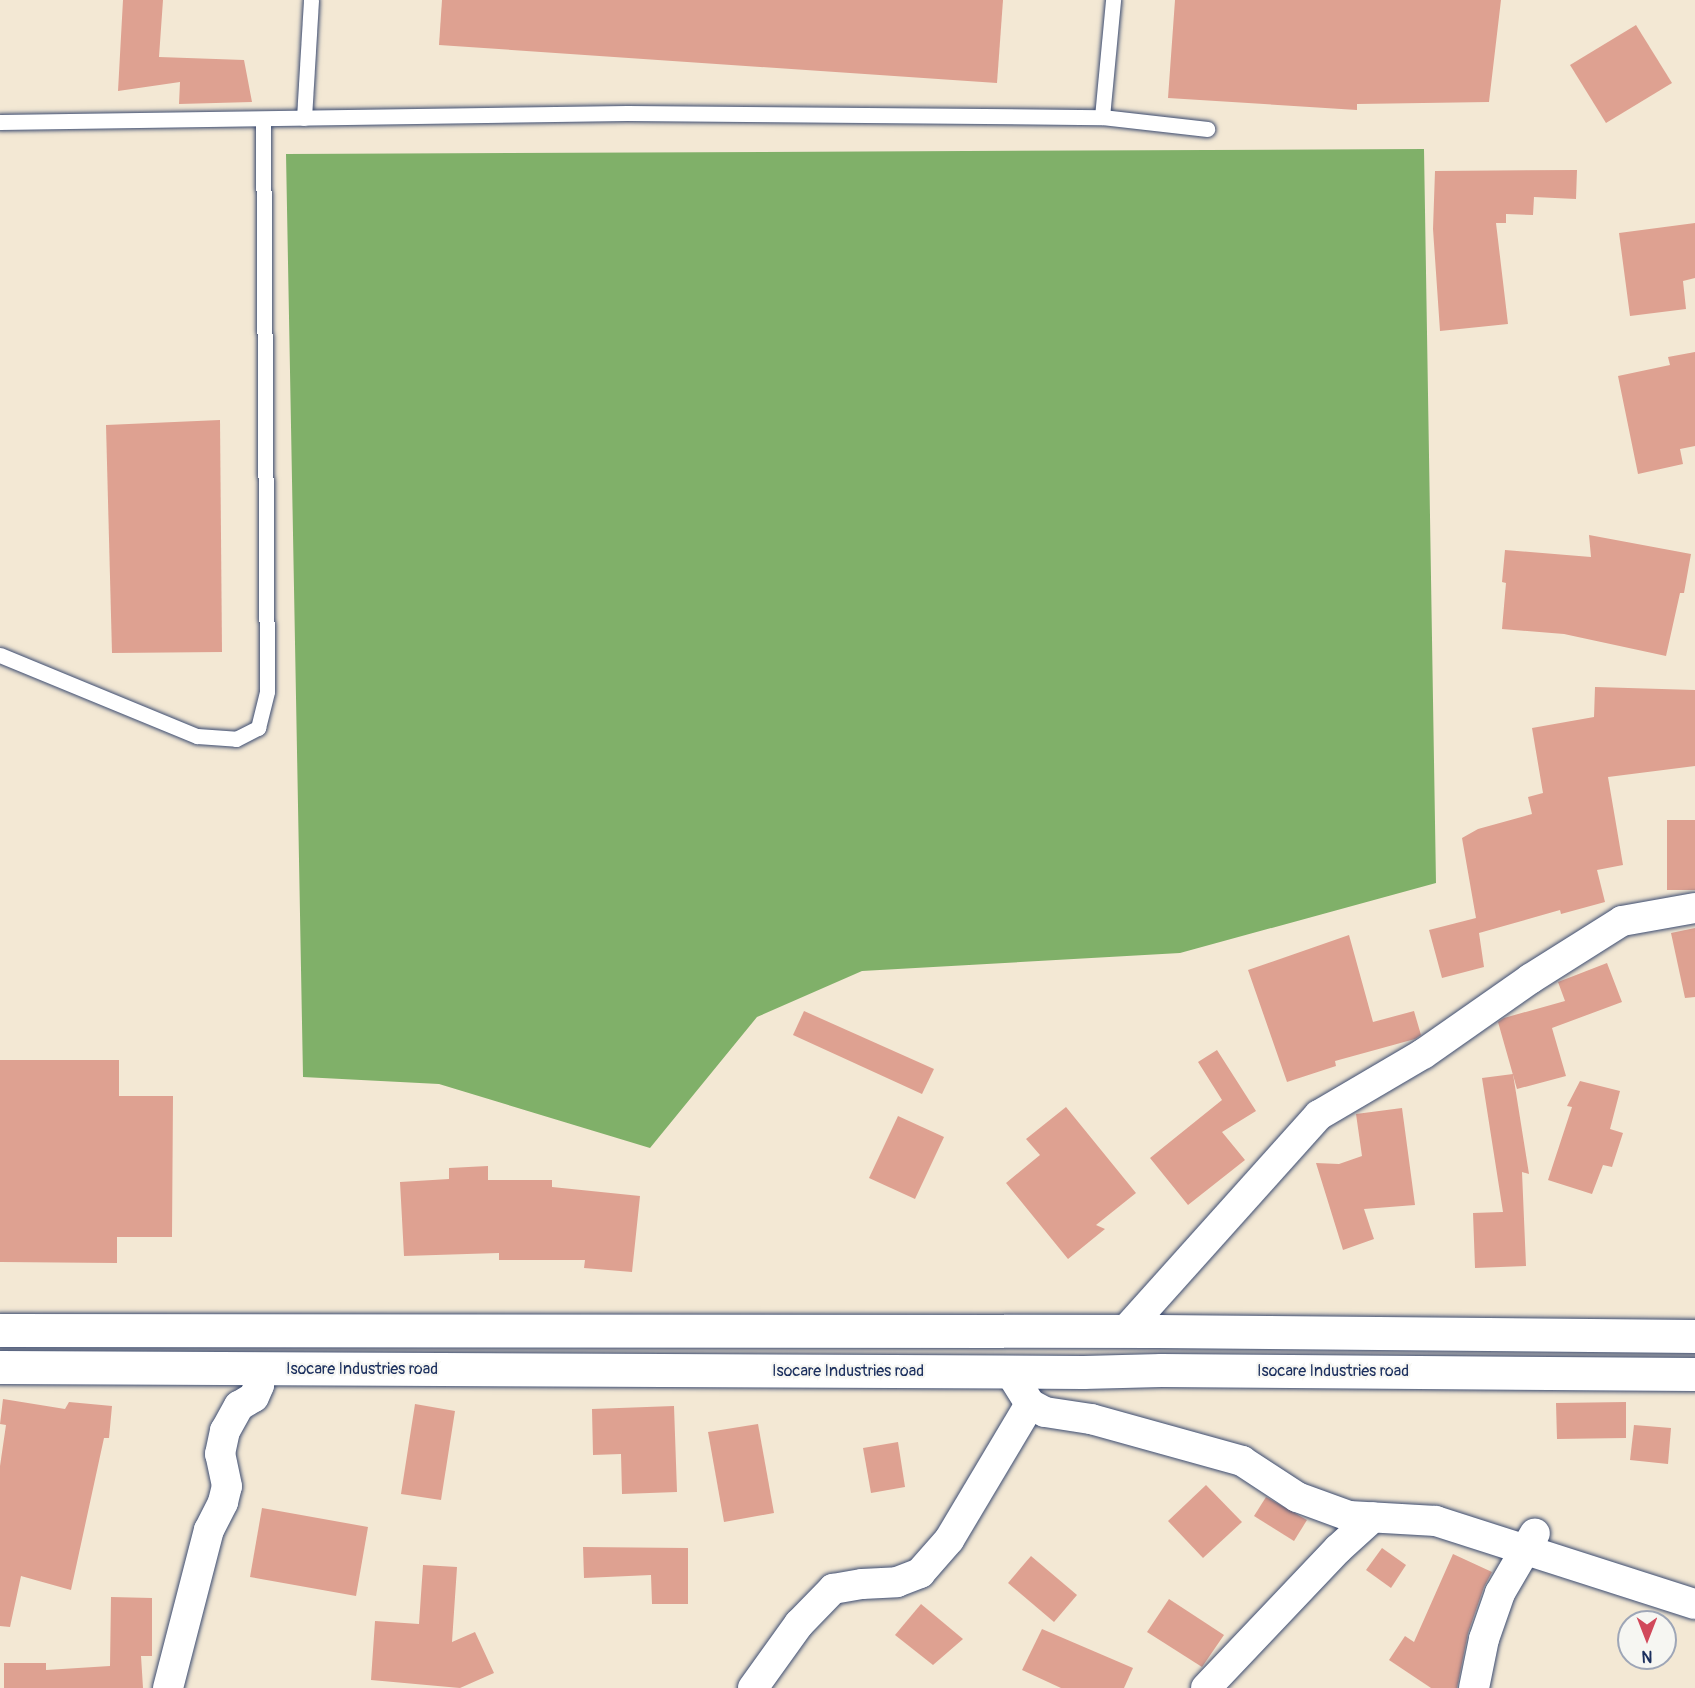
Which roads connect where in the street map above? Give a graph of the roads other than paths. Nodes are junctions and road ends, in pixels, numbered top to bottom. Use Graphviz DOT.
graph roads {
  1 [pos="311,0"];
  2 [pos="1113,0"];
  3 [pos="1102,117"];
  4 [pos="304,118"];
  5 [pos="263,119"];
  6 [pos="0,122"];
  7 [pos="1207,129"];
  8 [pos="0,655"];
  9 [pos="1695,908"];
  10 [pos="352,1329"];
  11 [pos="0,1330"];
  12 [pos="1125,1331"];
  13 [pos="1695,1336"];
  14 [pos="0,1368"];
  15 [pos="355,1368"];
  16 [pos="255,1369"];
  17 [pos="1010,1372"];
  18 [pos="1695,1374"];
  19 [pos="1030,1404"];
  20 [pos="1373,1517"];
  21 [pos="1530,1542"];
  22 [pos="1695,1604"];
  23 [pos="168,1688"];
  24 [pos="753,1688"];
  25 [pos="1206,1688"];
  26 [pos="1474,1688"];
  1 -- 4 [label="lane"];
  2 -- 3 [label="lane"];
  3 -- 4 [label="lane"];
  3 -- 7 [label="lane"];
  4 -- 5 [label="lane"];
  5 -- 6 [label="lane"];
  5 -- 8 [label="lane"];
  9 -- 12 [label="street"];
  10 -- 11 [label="street"];
  10 -- 12 [label="street"];
  10 -- 15 [label="street"];
  12 -- 13 [label="street"];
  14 -- 16 [label="street, Isocare Industries road"];
  15 -- 16 [label="street, Isocare Industries road"];
  15 -- 17 [label="street, Isocare Industries road"];
  16 -- 23 [label="street"];
  17 -- 18 [label="street, Isocare Industries road"];
  17 -- 19 [label="street"];
  19 -- 20 [label="street"];
  19 -- 24 [label="street"];
  20 -- 21 [label="street"];
  20 -- 25 [label="street"];
  21 -- 22 [label="street"];
  21 -- 26 [label="street"];
}
